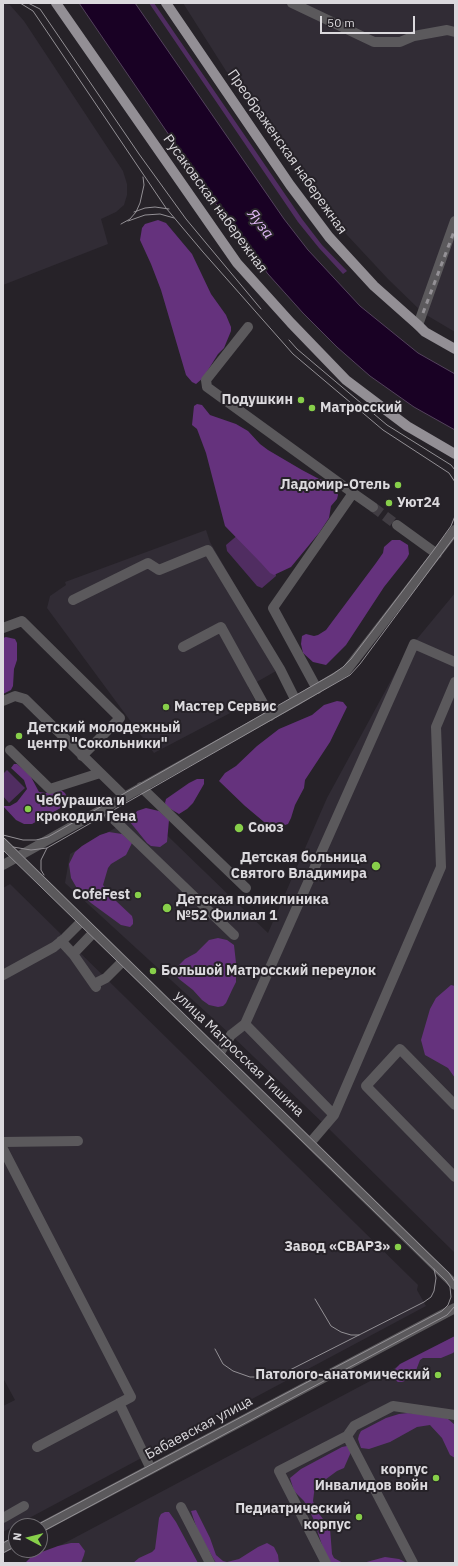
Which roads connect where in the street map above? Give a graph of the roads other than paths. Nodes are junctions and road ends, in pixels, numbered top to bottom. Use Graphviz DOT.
graph roads {
  1 [pos="56,3"];
  2 [pos="166,3"];
  3 [pos="292,3"];
  4 [pos="455,32"];
  5 [pos="455,221"];
  6 [pos="418,325"];
  7 [pos="248,327"];
  8 [pos="455,349"];
  9 [pos="455,454"];
  10 [pos="353,494"];
  11 [pos="373,507"];
  12 [pos="397,525"];
  13 [pos="455,530"];
  14 [pos="437,554"];
  15 [pos="73,600"];
  16 [pos="3,628"];
  17 [pos="183,648"];
  18 [pos="455,662"];
  19 [pos="455,682"];
  20 [pos="317,689"];
  21 [pos="3,701"];
  22 [pos="296,701"];
  23 [pos="270,716"];
  24 [pos="10,750"];
  25 [pos="82,756"];
  26 [pos="100,773"];
  27 [pos="141,787"];
  28 [pos="125,797"];
  29 [pos="103,809"];
  30 [pos="3,844"];
  31 [pos="17,858"];
  32 [pos="3,865"];
  33 [pos="246,888"];
  34 [pos="82,921"];
  35 [pos="94,932"];
  36 [pos="234,935"];
  37 [pos="61,941"];
  38 [pos="73,954"];
  39 [pos="123,961"];
  40 [pos="3,975"];
  41 [pos="245,1024"];
  42 [pos="219,1054"];
  43 [pos="455,1105"];
  44 [pos="334,1115"];
  45 [pos="78,1141"];
  46 [pos="3,1142"];
  47 [pos="310,1143"];
  48 [pos="3,1149"];
  49 [pos="455,1177"];
  50 [pos="455,1285"];
  51 [pos="455,1308"];
  52 [pos="118,1404"];
  53 [pos="455,1415"];
  54 [pos="347,1436"];
  55 [pos="37,1447"];
  56 [pos="151,1469"];
  57 [pos="24,1506"];
  58 [pos="181,1507"];
  59 [pos="3,1518"];
  60 [pos="48,1524"];
  61 [pos="210,1563"];
  62 [pos="326,1563"];
  63 [pos="413,1563"];
  1 -- 9 [label="main road, Русаковская набережная"];
  2 -- 6 [label="main road, Преображенская набережная"];
  3 -- 4 [label="street"];
  5 -- 6 [label="street"];
  6 -- 8 [label="main road, Преображенская набережная"];
  7 -- 10 [label="street"];
  10 -- 11 [label="street"];
  10 -- 20 [label="street"];
  12 -- 14 [label="street"];
  13 -- 14 [label="street"];
  14 -- 20 [label="street"];
  15 -- 22 [label="street"];
  16 -- 25 [label="street"];
  17 -- 23 [label="street"];
  18 -- 41 [label="street"];
  19 -- 44 [label="street"];
  20 -- 22 [label="street"];
  21 -- 25 [label="street"];
  22 -- 23 [label="street"];
  23 -- 27 [label="street"];
  24 -- 26 [label="street"];
  25 -- 26 [label="street"];
  26 -- 28 [label="street"];
  27 -- 28 [label="street"];
  27 -- 33 [label="street"];
  28 -- 29 [label="street"];
  29 -- 31 [label="street"];
  29 -- 36 [label="street"];
  30 -- 31 [label="street, улица Матросская Тишина"];
  31 -- 32 [label="street"];
  31 -- 34 [label="street, улица Матросская Тишина"];
  34 -- 35 [label="street, улица Матросская Тишина"];
  34 -- 37 [label="street"];
  35 -- 38 [label="street"];
  35 -- 39 [label="street, улица Матросская Тишина"];
  37 -- 38 [label="street"];
  37 -- 40 [label="street"];
  38 -- 39 [label="street"];
  39 -- 42 [label="street, улица Матросская Тишина"];
  41 -- 42 [label="street"];
  41 -- 44 [label="street"];
  42 -- 47 [label="street, улица Матросская Тишина"];
  43 -- 49 [label="street"];
  44 -- 47 [label="street"];
  45 -- 46 [label="street"];
  47 -- 50 [label="street, улица Матросская Тишина"];
  48 -- 52 [label="street"];
  51 -- 56 [label="street, Бабаевская улица"];
  52 -- 55 [label="street"];
  52 -- 56 [label="street"];
  53 -- 54 [label="street"];
  54 -- 62 [label="street"];
  54 -- 63 [label="street"];
  56 -- 60 [label="street, Бабаевская улица"];
  57 -- 59 [label="street"];
  58 -- 61 [label="street"];
}
